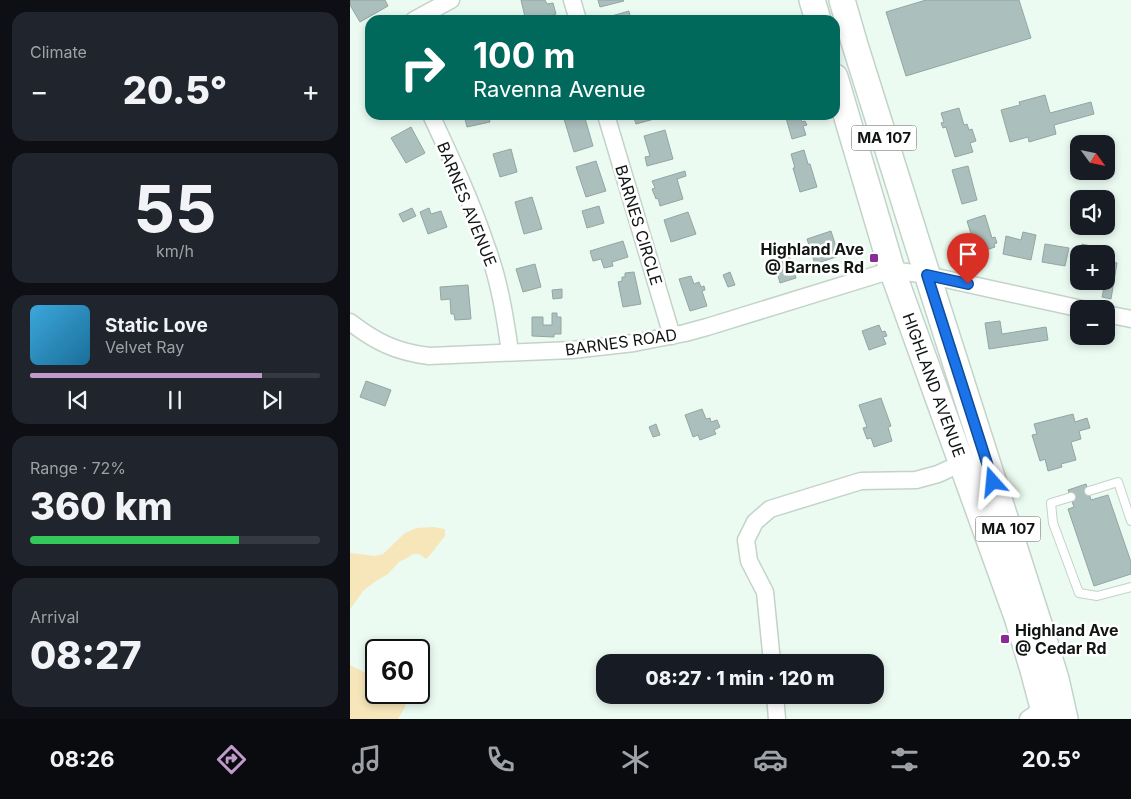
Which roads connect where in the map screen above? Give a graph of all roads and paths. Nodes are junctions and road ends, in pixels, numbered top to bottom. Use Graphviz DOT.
graph roads {
  1 [pos="451,0"];
  2 [pos="572,0"];
  3 [pos="812,0"];
  4 [pos="842,0"];
  5 [pos="423,15"];
  6 [pos="576,15"];
  7 [pos="816,15"];
  8 [pos="840,94"];
  9 [pos="434,120"];
  10 [pos="607,120"];
  11 [pos="892,270"];
  12 [pos="927,275"];
  13 [pos="1070,306"];
  14 [pos="1115,316"];
  15 [pos="1131,320"];
  16 [pos="350,322"];
  17 [pos="672,336"];
  18 [pos="510,352"];
  19 [pos="962,463"];
  20 [pos="1088,491"];
  21 [pos="1071,497"];
  22 [pos="1131,521"];
  23 [pos="1131,587"];
  24 [pos="771,654"];
  25 [pos="776,704"];
  26 [pos="1046,717"];
  27 [pos="778,719"];
  1 -- 5 [label="street"];
  2 -- 6 [label="street"];
  3 -- 7 [label="main road"];
  4 -- 12 [label="main road, HIGHLAND AVENUE / MA 107"];
  8 -- 11 [label="main road, HIGHLAND AVENUE / MA 107"];
  9 -- 18 [label="street, BARNES AVENUE"];
  10 -- 17 [label="street, BARNES CIRCLE"];
  11 -- 12 [label="street"];
  11 -- 17 [label="street, BARNES ROAD"];
  11 -- 19 [label="main road, HIGHLAND AVENUE / MA 107"];
  12 -- 13 [label="street"];
  12 -- 26 [label="main road, HIGHLAND AVENUE / MA 107"];
  14 -- 15 [label="street"];
  16 -- 18 [label="street, BARNES ROAD"];
  17 -- 18 [label="street, BARNES ROAD"];
  19 -- 24 [label="street"];
  19 -- 26 [label="main road, HIGHLAND AVENUE / MA 107"];
  20 -- 22 [label="lane"];
  21 -- 23 [label="lane"];
  25 -- 27 [label="street"];
}
